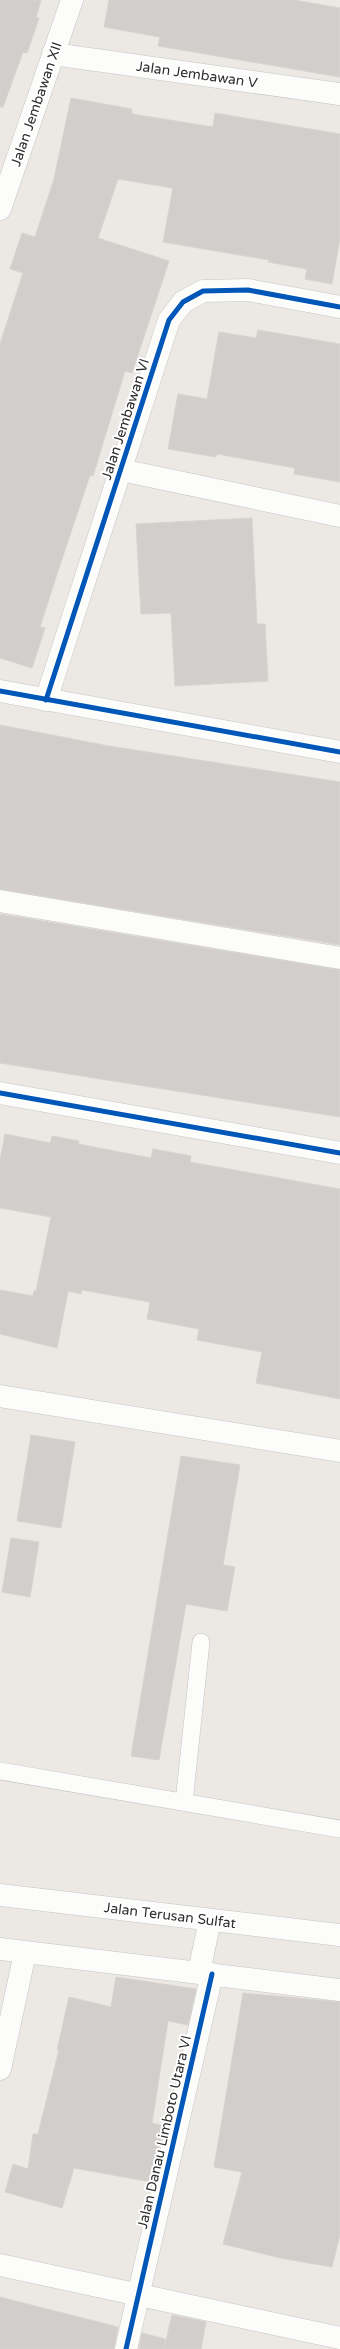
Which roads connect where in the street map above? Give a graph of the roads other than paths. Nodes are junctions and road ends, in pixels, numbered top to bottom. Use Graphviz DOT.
graph roads {
  1 [pos="72,0"];
  2 [pos="53,54"];
  3 [pos="340,94"];
  4 [pos="0,209"];
  5 [pos="340,307"];
  6 [pos="121,470"];
  7 [pos="340,516"];
  8 [pos="0,691"];
  9 [pos="46,700"];
  10 [pos="340,752"];
  11 [pos="0,901"];
  12 [pos="340,958"];
  13 [pos="0,1093"];
  14 [pos="340,1153"];
  15 [pos="0,1396"];
  16 [pos="340,1451"];
  17 [pos="202,1642"];
  18 [pos="0,1771"];
  19 [pos="184,1802"];
  20 [pos="340,1829"];
  21 [pos="0,1895"];
  22 [pos="210,1920"];
  23 [pos="340,1935"];
  24 [pos="0,1949"];
  25 [pos="25,1953"];
  26 [pos="206,1973"];
  27 [pos="340,1990"];
  28 [pos="0,2069"];
  29 [pos="0,2265"];
  30 [pos="140,2295"];
  31 [pos="340,2338"];
  32 [pos="126,2349"];
  1 -- 2 [label="street, Jalan Jembawan XII"];
  2 -- 3 [label="street, Jalan Jembawan V"];
  2 -- 4 [label="street, Jalan Jembawan XII"];
  5 -- 6 [label="street, Jalan Jembawan VI"];
  6 -- 7 [label="street"];
  6 -- 9 [label="street, Jalan Jembawan VI"];
  8 -- 9 [label="street"];
  9 -- 10 [label="street"];
  11 -- 12 [label="street"];
  13 -- 14 [label="street"];
  15 -- 16 [label="street"];
  17 -- 19 [label="lane"];
  18 -- 19 [label="lane"];
  19 -- 20 [label="lane"];
  21 -- 22 [label="street, Jalan Terusan Sulfat"];
  22 -- 23 [label="street, Jalan Terusan Sulfat"];
  22 -- 26 [label="street, Jalan Danau Limboto Utara VI"];
  24 -- 25 [label="street"];
  25 -- 26 [label="street"];
  25 -- 28 [label="street"];
  26 -- 27 [label="street"];
  26 -- 30 [label="street, Jalan Danau Limboto Utara VI"];
  29 -- 30 [label="street"];
  30 -- 31 [label="street"];
  30 -- 32 [label="street, Jalan Danau Limboto Utara VI"];
}
